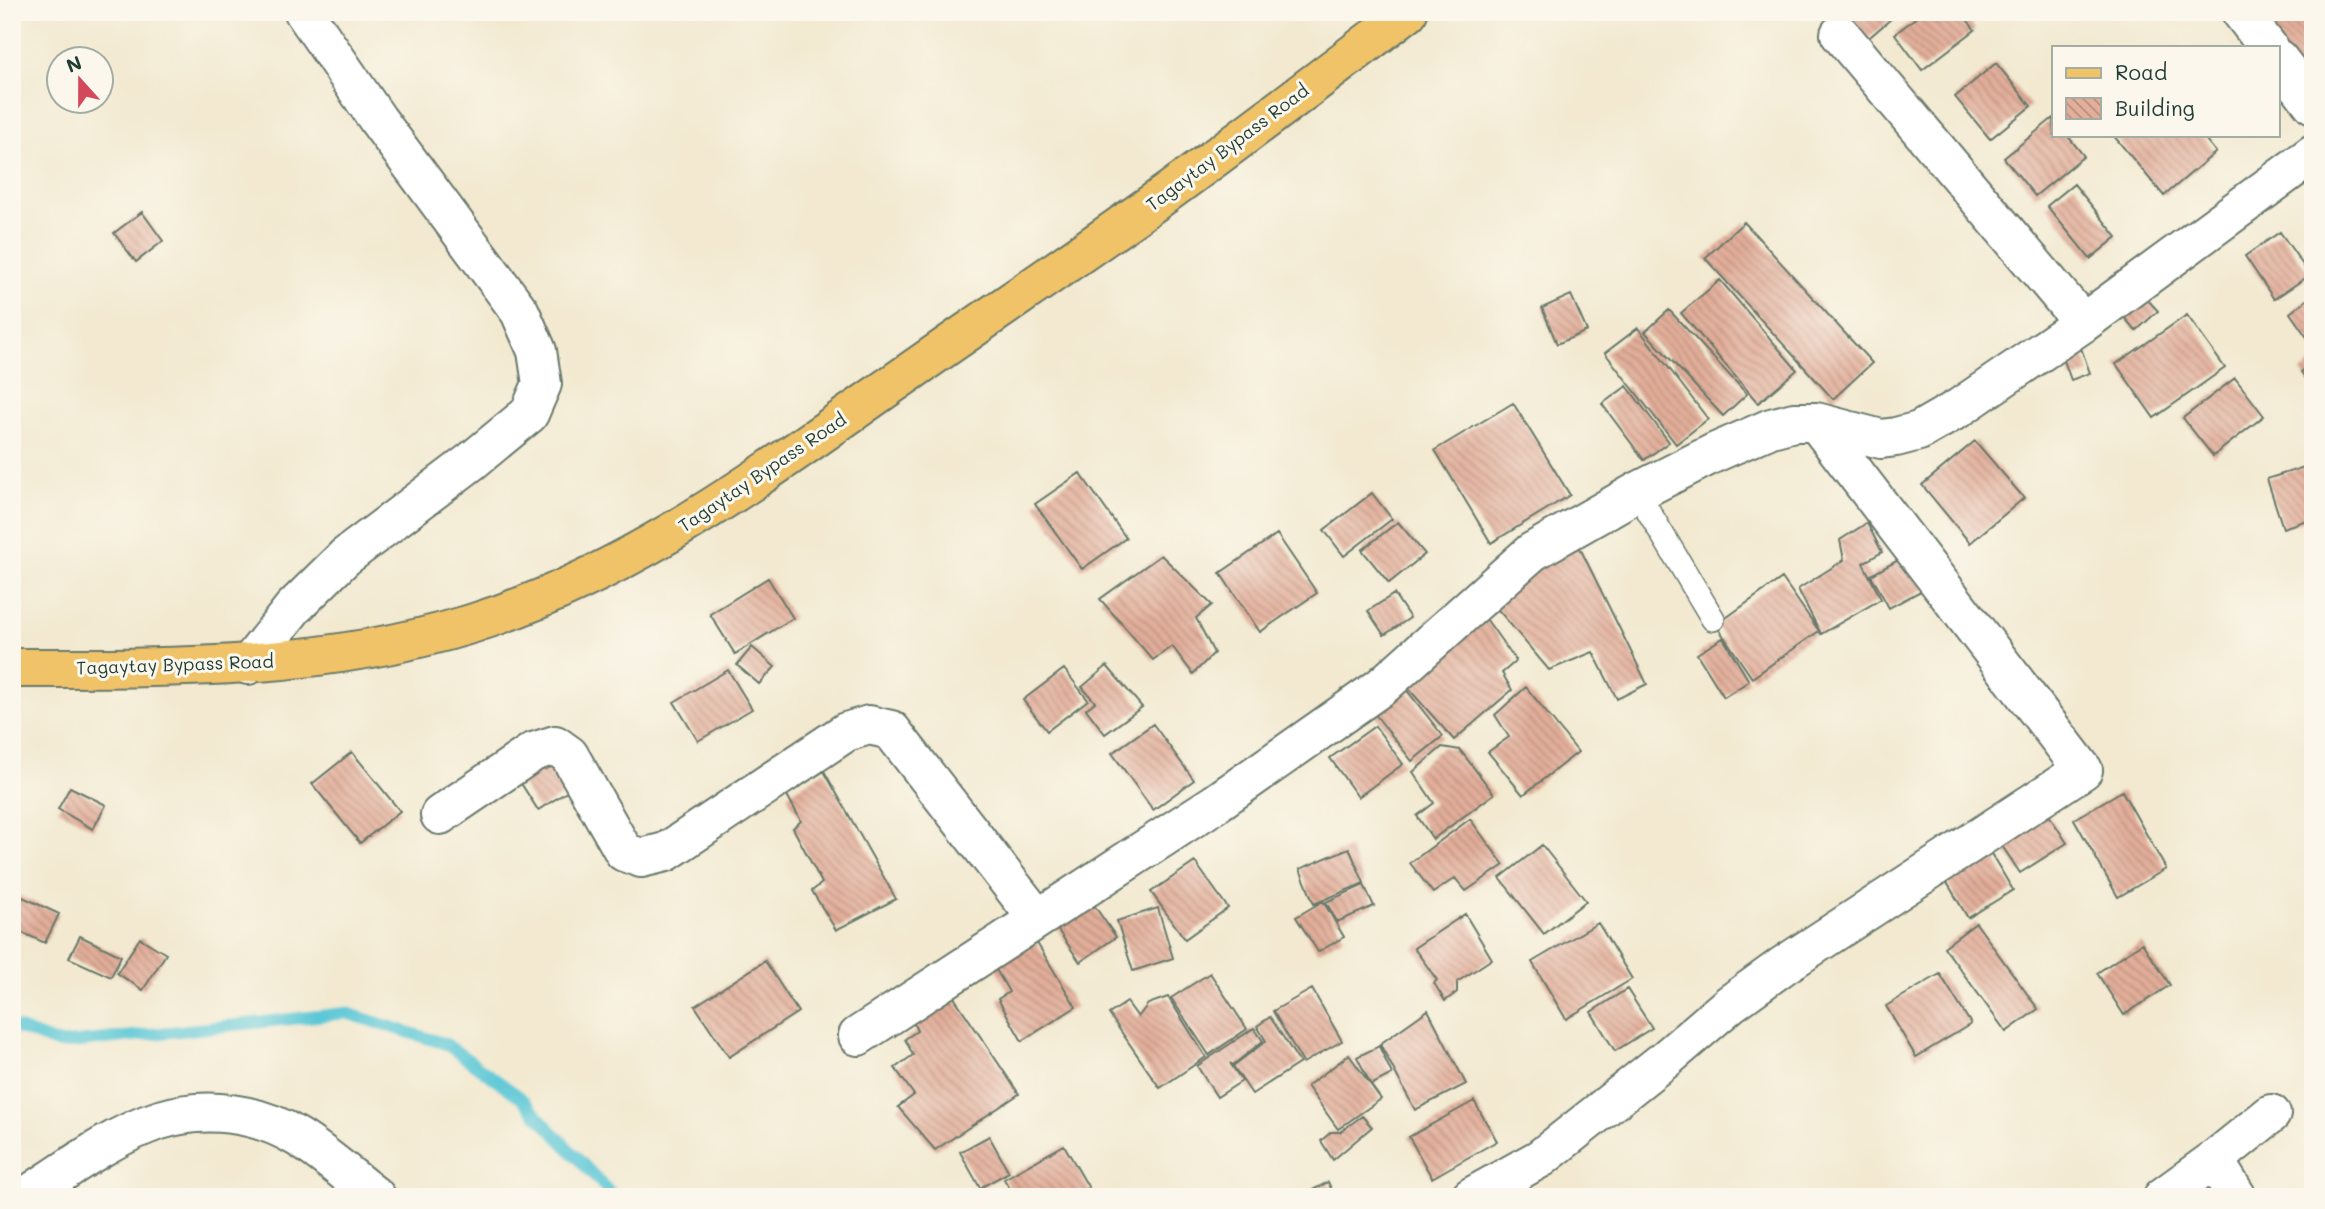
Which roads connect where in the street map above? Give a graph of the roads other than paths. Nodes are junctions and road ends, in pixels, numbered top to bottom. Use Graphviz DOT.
graph roads {
  1 [pos="304,12"];
  2 [pos="1408,12"];
  3 [pos="2241,12"];
  4 [pos="1840,34"];
  5 [pos="2267,46"];
  6 [pos="2280,62"];
  7 [pos="2313,104"];
  8 [pos="2313,154"];
  9 [pos="2083,323"];
  10 [pos="1816,422"];
  11 [pos="1637,492"];
  12 [pos="1713,619"];
  13 [pos="248,665"];
  14 [pos="12,668"];
  15 [pos="440,815"];
  16 [pos="1037,918"];
  17 [pos="858,1036"];
  18 [pos="2271,1114"];
  19 [pos="2214,1160"];
  20 [pos="25,1197"];
  21 [pos="376,1197"];
  22 [pos="1471,1197"];
  23 [pos="2163,1197"];
  24 [pos="2237,1197"];
  1 -- 13 [label="street"];
  2 -- 13 [label="main road, Tagaytay Bypass Road"];
  3 -- 5 [label="street"];
  4 -- 9 [label="street"];
  6 -- 7 [label="street"];
  8 -- 9 [label="street"];
  9 -- 10 [label="street"];
  10 -- 11 [label="street"];
  10 -- 22 [label="street"];
  11 -- 12 [label="lane"];
  11 -- 16 [label="street"];
  13 -- 14 [label="main road, Tagaytay Bypass Road"];
  15 -- 16 [label="street"];
  16 -- 17 [label="street"];
  18 -- 19 [label="street"];
  19 -- 23 [label="street"];
  19 -- 24 [label="street"];
  20 -- 21 [label="street"];
}
